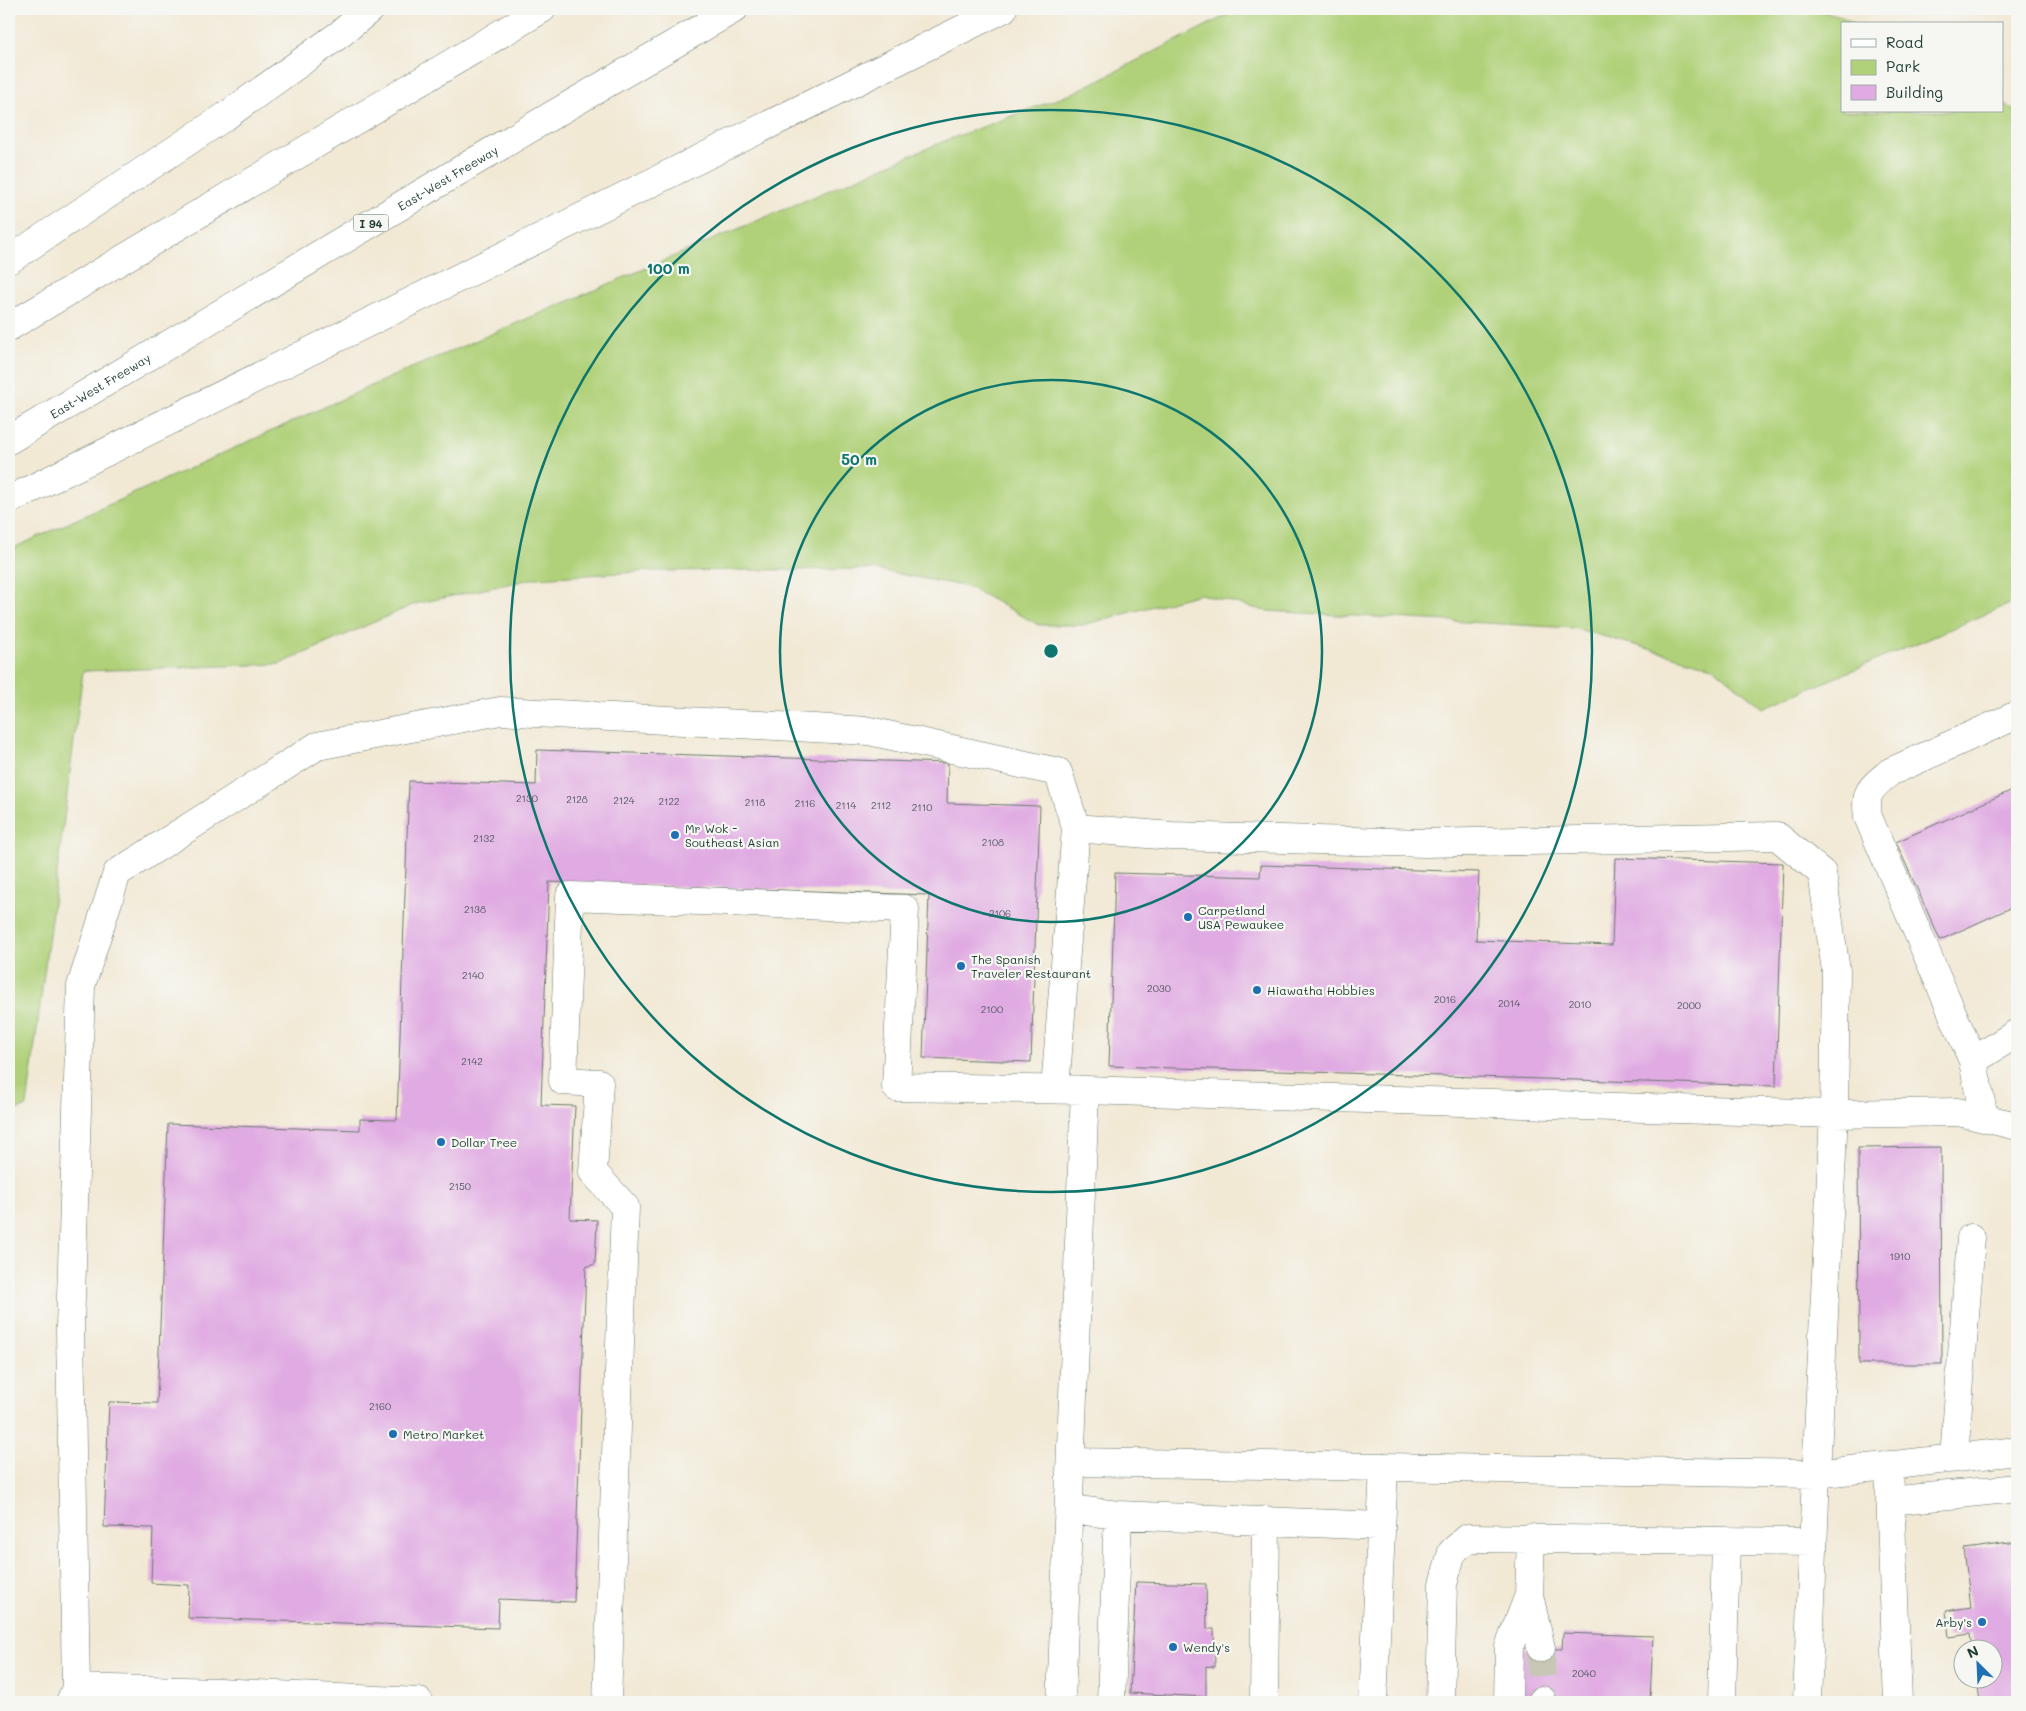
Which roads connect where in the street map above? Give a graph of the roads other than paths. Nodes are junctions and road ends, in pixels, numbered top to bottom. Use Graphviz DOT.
graph roads {
  1 [pos="370,9"];
  2 [pos="542,9"];
  3 [pos="734,9"];
  4 [pos="1004,9"];
  5 [pos="9,260"];
  6 [pos="9,327"];
  7 [pos="9,440"];
  8 [pos="9,500"];
  9 [pos="2017,715"];
  10 [pos="1076,828"];
  11 [pos="2017,1033"];
  12 [pos="1973,1061"];
  13 [pos="1055,1089"];
  14 [pos="1086,1090"];
  15 [pos="1834,1114"];
  16 [pos="1984,1118"];
  17 [pos="2017,1126"];
  18 [pos="1971,1238"];
  19 [pos="2017,1451"];
  20 [pos="1954,1458"];
  21 [pos="1070,1462"];
  22 [pos="1890,1465"];
  23 [pos="1384,1467"];
  24 [pos="1816,1474"];
  25 [pos="2017,1488"];
  26 [pos="1890,1501"];
  27 [pos="1068,1509"];
  28 [pos="1118,1515"];
  29 [pos="1266,1520"];
  30 [pos="1381,1526"];
  31 [pos="1531,1538"];
  32 [pos="1726,1541"];
  33 [pos="1813,1542"];
  34 [pos="1529,1596"];
  35 [pos="1541,1648"];
  36 [pos="73,1695"];
  37 [pos="419,1702"];
  38 [pos="607,1702"];
  39 [pos="1061,1702"];
  40 [pos="1111,1702"];
  41 [pos="1264,1702"];
  42 [pos="1373,1702"];
  43 [pos="1440,1702"];
  44 [pos="1508,1702"];
  45 [pos="1722,1702"];
  46 [pos="1807,1702"];
  47 [pos="1898,1702"];
  1 -- 5 [label="main road"];
  2 -- 6 [label="main road"];
  3 -- 7 [label="main road, East-West Freeway / I 94"];
  4 -- 8 [label="main road"];
  9 -- 12 [label="main road"];
  10 -- 13 [label="main road"];
  10 -- 15 [label="main road"];
  10 -- 36 [label="main road"];
  11 -- 12 [label="main road"];
  12 -- 16 [label="main road"];
  13 -- 14 [label="main road"];
  13 -- 38 [label="main road"];
  14 -- 15 [label="main road"];
  14 -- 21 [label="main road"];
  15 -- 16 [label="main road"];
  15 -- 24 [label="main road"];
  16 -- 17 [label="main road"];
  18 -- 20 [label="main road"];
  19 -- 20 [label="main road"];
  20 -- 22 [label="main road"];
  21 -- 23 [label="main road"];
  21 -- 27 [label="main road"];
  22 -- 24 [label="main road"];
  22 -- 26 [label="main road"];
  23 -- 24 [label="main road"];
  23 -- 30 [label="main road"];
  24 -- 33 [label="main road"];
  25 -- 26 [label="main road"];
  26 -- 47 [label="main road"];
  27 -- 28 [label="main road"];
  27 -- 39 [label="main road"];
  28 -- 29 [label="main road"];
  28 -- 40 [label="main road"];
  29 -- 30 [label="main road"];
  29 -- 41 [label="main road"];
  30 -- 42 [label="main road"];
  31 -- 32 [label="main road"];
  31 -- 34 [label="main road"];
  31 -- 43 [label="main road"];
  32 -- 33 [label="main road"];
  32 -- 45 [label="main road"];
  33 -- 46 [label="main road"];
  34 -- 35 [label="main road"];
  34 -- 44 [label="main road"];
  36 -- 37 [label="main road"];
}
